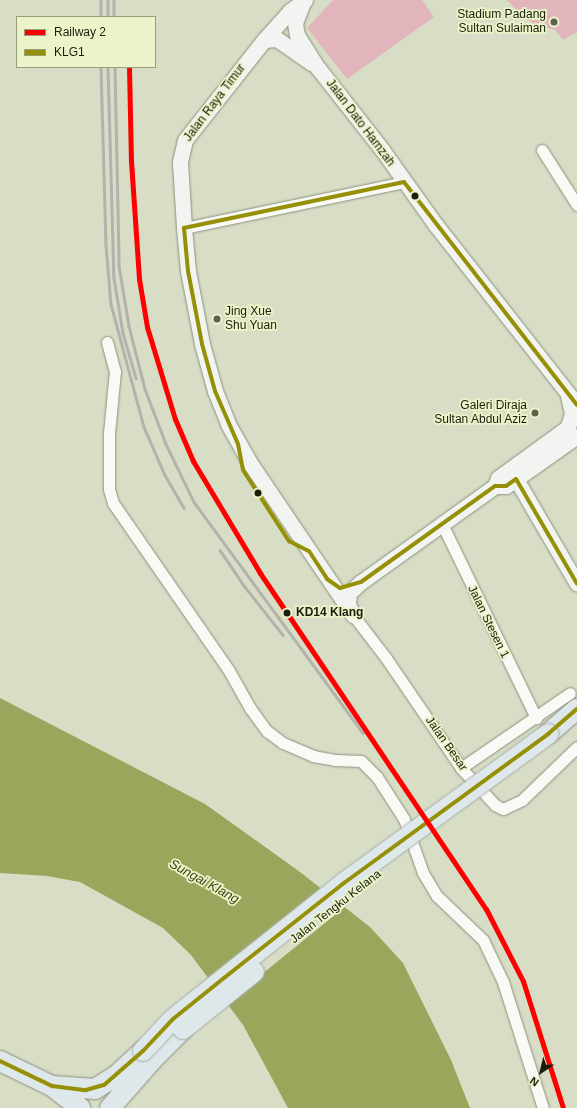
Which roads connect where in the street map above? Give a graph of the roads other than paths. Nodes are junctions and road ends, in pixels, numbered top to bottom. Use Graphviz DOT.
graph roads {
  1 [pos="304,1"];
  2 [pos="264,40"];
  3 [pos="318,68"];
  4 [pos="542,150"];
  5 [pos="404,182"];
  6 [pos="577,205"];
  7 [pos="184,228"];
  8 [pos="107,342"];
  9 [pos="572,400"];
  10 [pos="577,436"];
  11 [pos="516,479"];
  12 [pos="495,486"];
  13 [pos="442,524"];
  14 [pos="326,579"];
  15 [pos="361,582"];
  16 [pos="577,584"];
  17 [pos="353,615"];
  18 [pos="573,701"];
  19 [pos="536,718"];
  20 [pos="577,724"];
  21 [pos="552,739"];
  22 [pos="577,747"];
  23 [pos="462,768"];
  24 [pos="147,1056"];
  25 [pos="0,1061"];
  26 [pos="136,1078"];
  27 [pos="52,1086"];
  28 [pos="80,1108"];
  29 [pos="110,1108"];
  30 [pos="121,1108"];
  31 [pos="543,1108"];
  1 -- 2 [label="main road, Jalan Raya Timur"];
  1 -- 3 [label="main road"];
  2 -- 3 [label="main road"];
  2 -- 7 [label="main road, Jalan Raya Timur"];
  3 -- 5 [label="main road, Jalan Dato Hamzah"];
  4 -- 6 [label="street"];
  5 -- 7 [label="street"];
  5 -- 9 [label="main road, Jalan Dato Hamzah"];
  7 -- 14 [label="main road, Jalan Raya Timur"];
  8 -- 31 [label="street"];
  9 -- 12 [label="main road"];
  10 -- 11 [label="main road"];
  11 -- 12 [label="main road"];
  11 -- 16 [label="main road"];
  12 -- 13 [label="main road"];
  13 -- 15 [label="main road"];
  13 -- 19 [label="street, Jalan Stesen 1"];
  14 -- 15 [label="main road"];
  14 -- 17 [label="main road, Jalan Raya Timur"];
  15 -- 17 [label="main road"];
  17 -- 23 [label="street, Jalan Besar"];
  18 -- 19 [label="street"];
  18 -- 21 [label="highway, Jalan Tengku Kelana"];
  19 -- 23 [label="street"];
  20 -- 21 [label="highway, Jalan Tengku Kelana"];
  21 -- 24 [label="highway, Jalan Tengku Kelana, bridge"];
  22 -- 23 [label="street, Jalan Besar"];
  24 -- 26 [label="highway, Jalan Tengku Kelana"];
  24 -- 27 [label="highway, Jalan Tengku Kelana"];
  25 -- 27 [label="highway"];
  26 -- 29 [label="highway, Jalan Tengku Kelana"];
  26 -- 30 [label="highway"];
  27 -- 28 [label="highway"];
}
